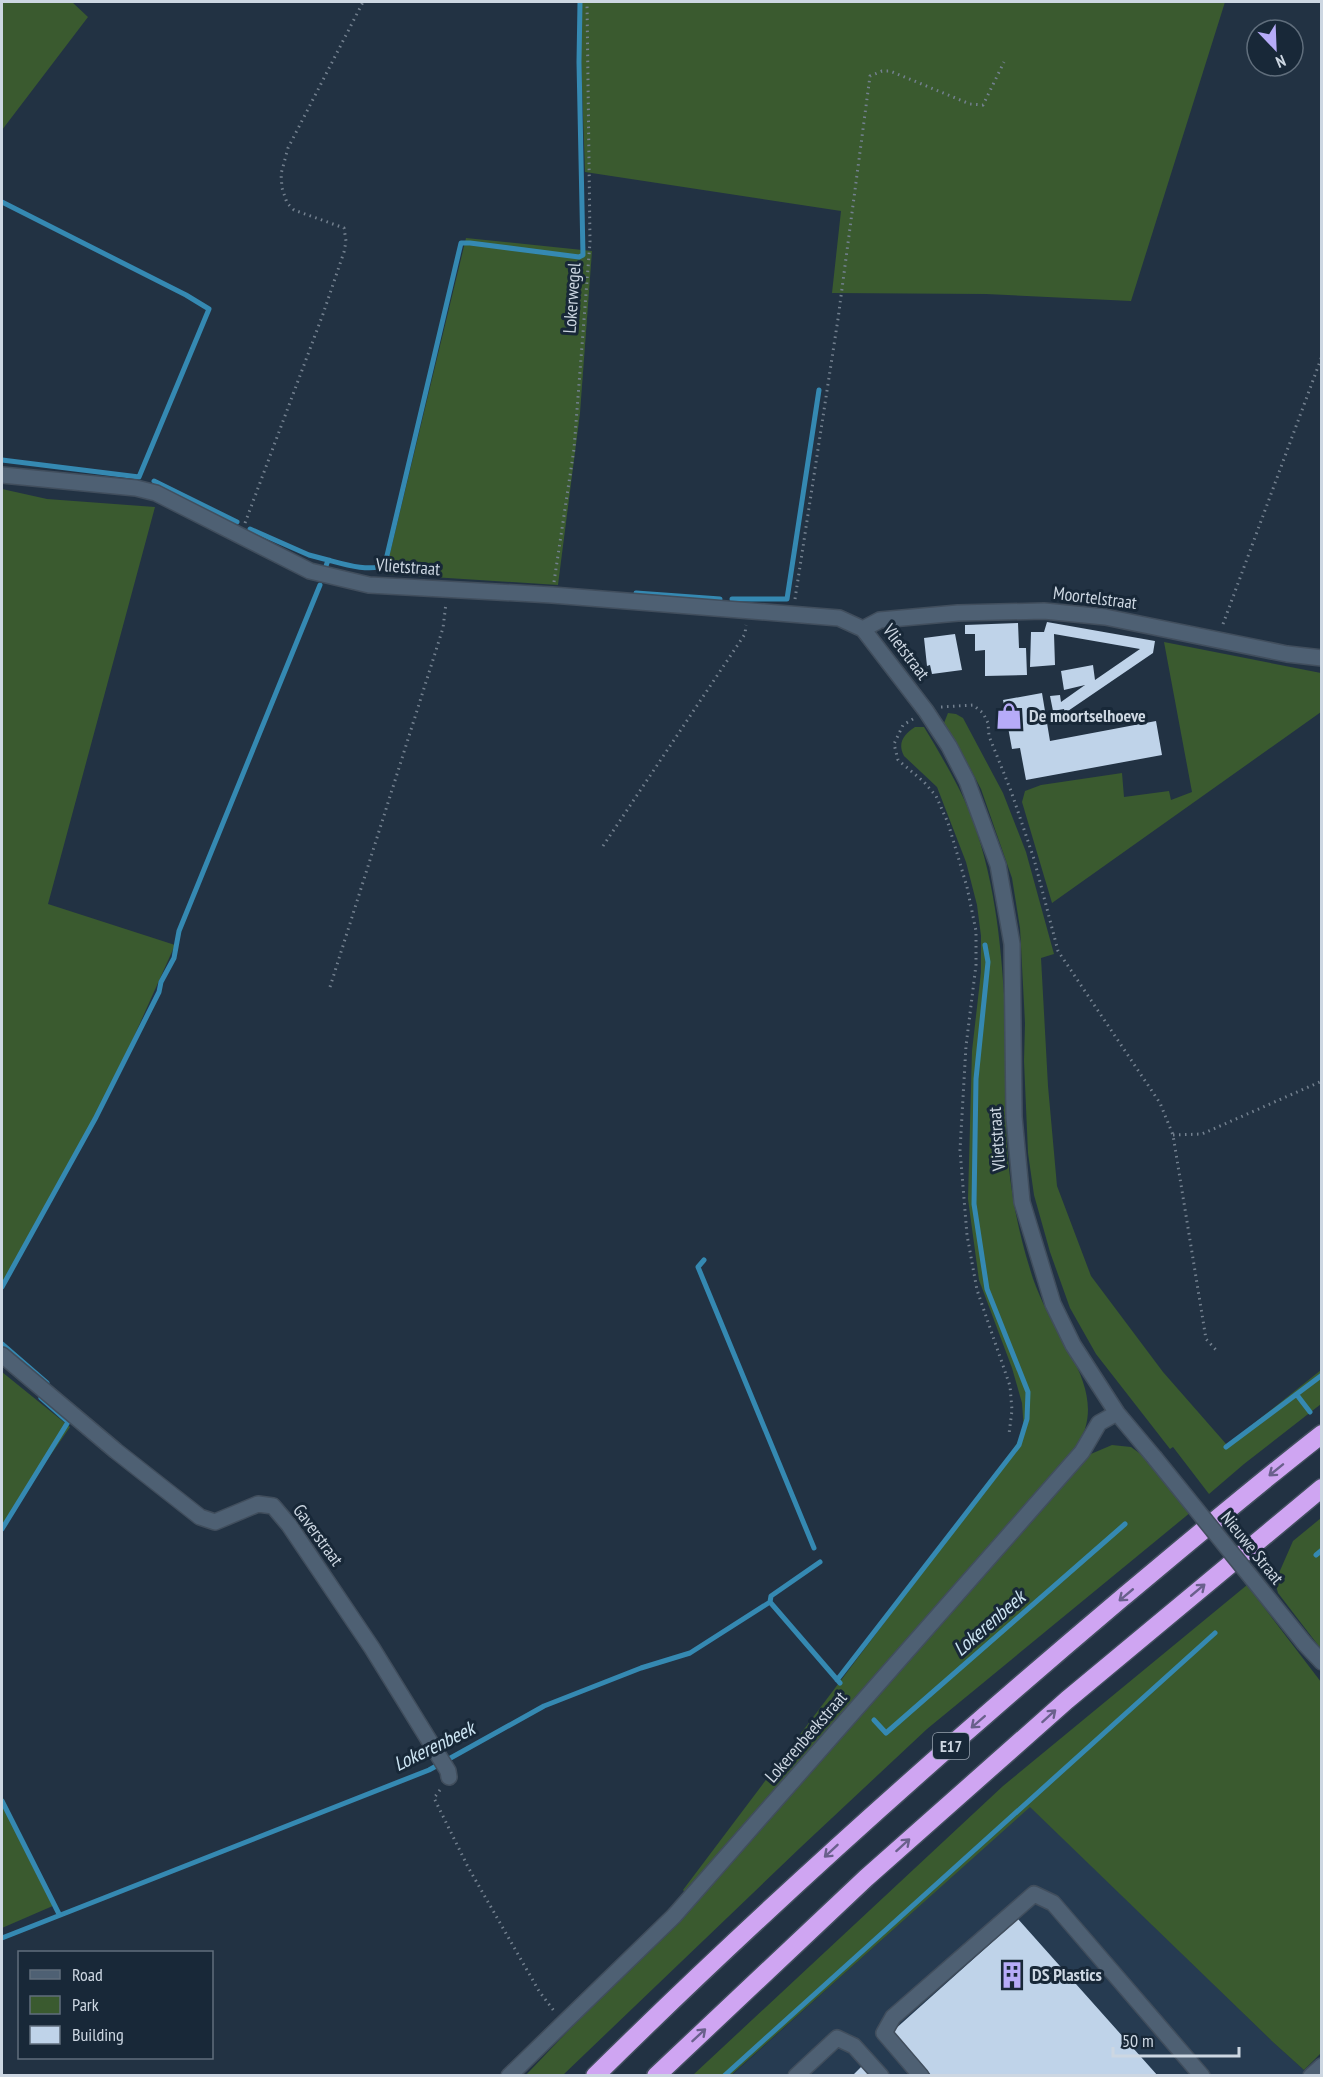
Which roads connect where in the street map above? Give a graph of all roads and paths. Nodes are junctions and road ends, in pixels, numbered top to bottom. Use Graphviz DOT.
graph roads {
  1 [pos="363,2"];
  2 [pos="587,2"];
  3 [pos="1004,62"];
  4 [pos="1322,356"];
  5 [pos="2,475"];
  6 [pos="239,535"];
  7 [pos="447,589"];
  8 [pos="552,595"];
  9 [pos="747,612"];
  10 [pos="793,615"];
  11 [pos="863,629"];
  12 [pos="1217,638"];
  13 [pos="1322,658"];
  14 [pos="603,846"];
  15 [pos="330,987"];
  16 [pos="1322,1081"];
  17 [pos="1173,1135"];
  18 [pos="2,1355"];
  19 [pos="1118,1413"];
  20 [pos="1322,1434"];
  21 [pos="1154,1457"];
  22 [pos="1322,1488"];
  23 [pos="1322,1662"];
  24 [pos="449,1774"];
  25 [pos="562,2022"];
  26 [pos="509,2076"];
  27 [pos="596,2076"];
  28 [pos="656,2076"];
  29 [pos="796,2076"];
  30 [pos="881,2076"];
  31 [pos="921,2076"];
  32 [pos="1202,2076"];
  1 -- 6 [label="path"];
  2 -- 8 [label="path, Lokerwegel"];
  3 -- 10 [label="path"];
  4 -- 12 [label="path"];
  5 -- 6 [label="street, Vlietstraat"];
  6 -- 7 [label="street, Vlietstraat"];
  7 -- 8 [label="street, Vlietstraat"];
  7 -- 15 [label="path"];
  8 -- 9 [label="street, Vlietstraat"];
  9 -- 10 [label="street, Vlietstraat"];
  9 -- 14 [label="path"];
  10 -- 11 [label="street, Vlietstraat"];
  11 -- 12 [label="street, Moortelstraat"];
  11 -- 19 [label="street, Vlietstraat"];
  12 -- 13 [label="street, Moortelstraat"];
  16 -- 17 [label="path"];
  18 -- 24 [label="street, Gaverstraat"];
  19 -- 21 [label="street, Vlietstraat"];
  19 -- 25 [label="street, Lokerenbeekstraat"];
  20 -- 27 [label="highway, E17, one-way"];
  21 -- 23 [label="street, Nieuwe Straat, bridge"];
  28 -- 22 [label="highway, E17, one-way"];
  24 -- 25 [label="path"];
  25 -- 26 [label="street, Lokerenbeekstraat"];
  29 -- 30 [label="street"];
  31 -- 32 [label="street"];
}
